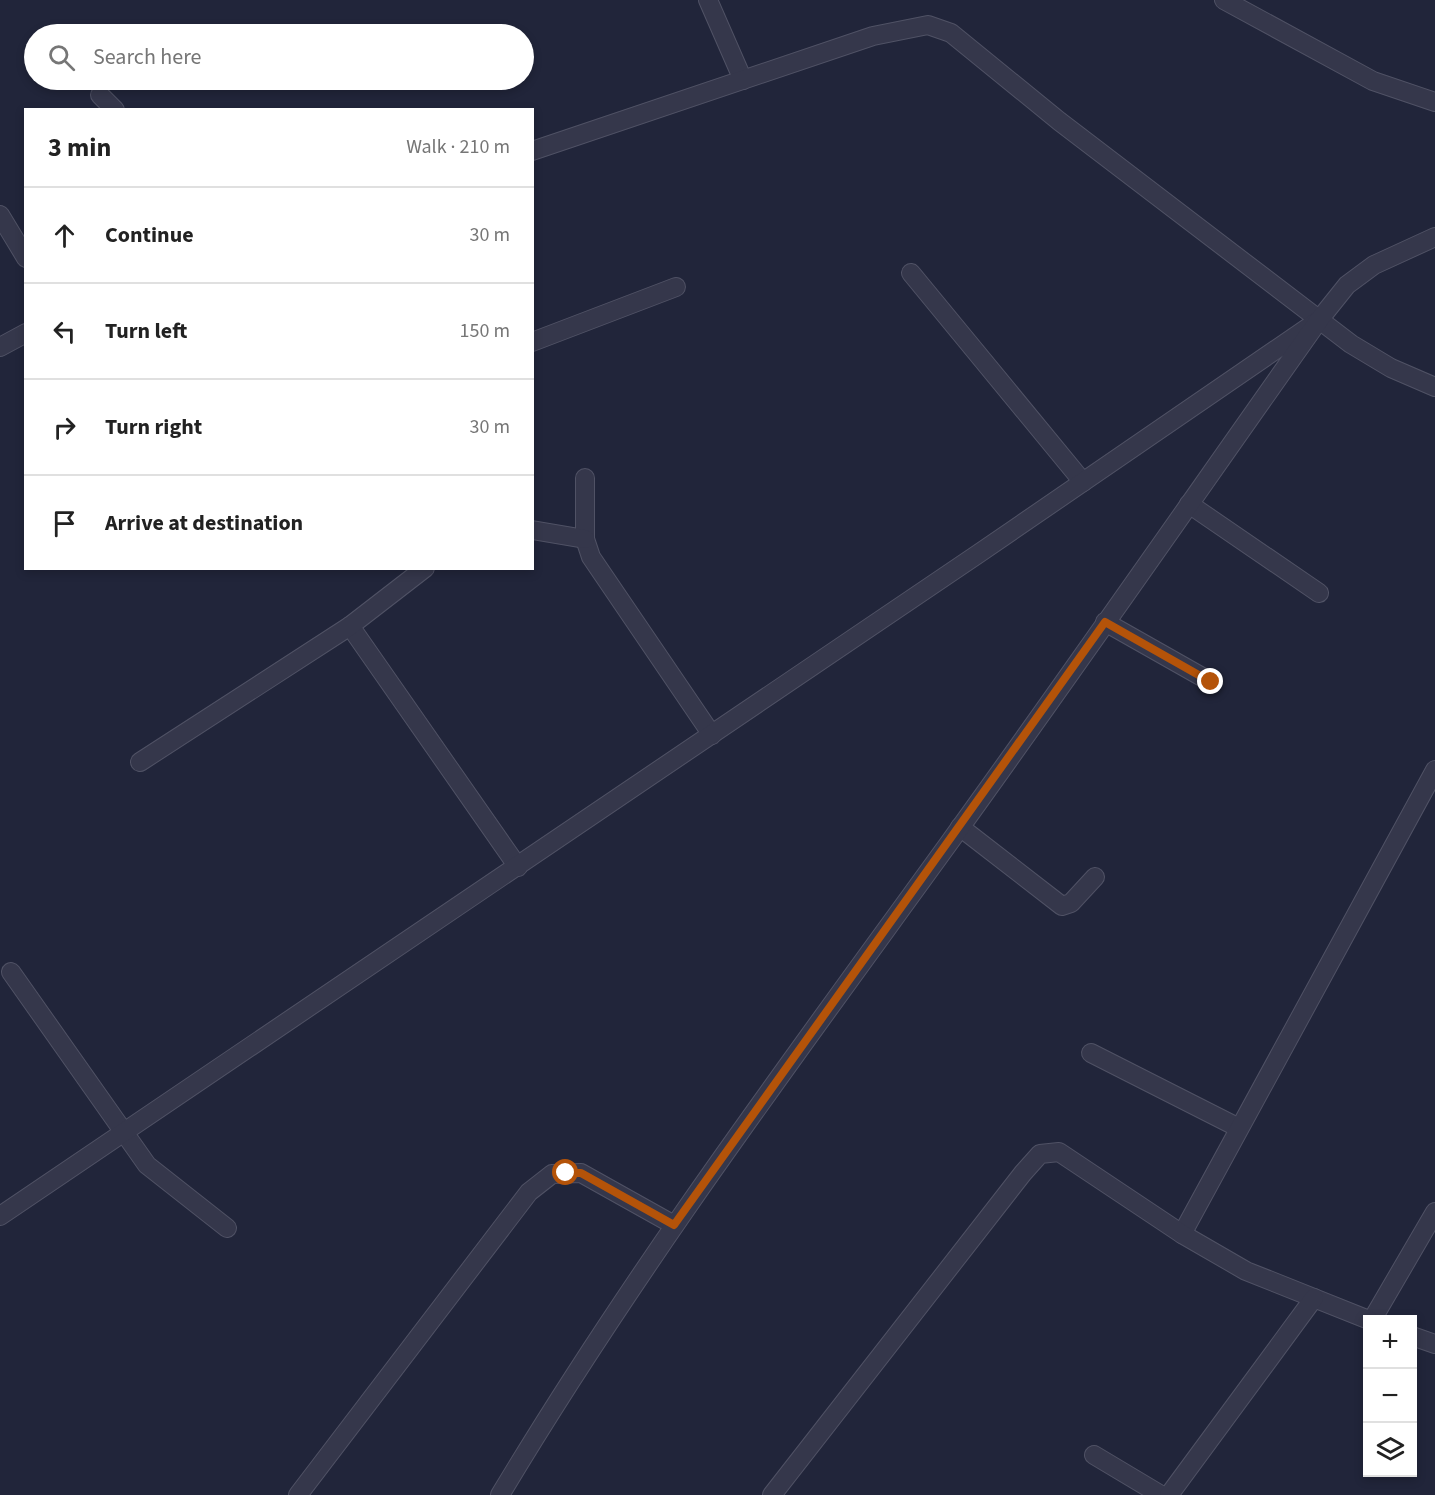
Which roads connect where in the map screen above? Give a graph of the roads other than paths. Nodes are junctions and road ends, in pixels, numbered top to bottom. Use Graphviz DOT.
graph roads {
  1 [pos="708,0"];
  2 [pos="1224,0"];
  3 [pos="743,80"];
  4 [pos="100,95"];
  5 [pos="1435,102"];
  6 [pos="113,108"];
  7 [pos="534,150"];
  8 [pos="0,215"];
  9 [pos="1435,237"];
  10 [pos="24,255"];
  11 [pos="911,273"];
  12 [pos="676,287"];
  13 [pos="1319,320"];
  14 [pos="24,334"];
  15 [pos="534,341"];
  16 [pos="0,347"];
  17 [pos="1435,387"];
  18 [pos="585,478"];
  19 [pos="1083,482"];
  20 [pos="1189,504"];
  21 [pos="534,530"];
  22 [pos="585,539"];
  23 [pos="422,570"];
  24 [pos="1319,593"];
  25 [pos="1105,622"];
  26 [pos="350,626"];
  27 [pos="1211,682"];
  28 [pos="712,735"];
  29 [pos="140,762"];
  30 [pos="1435,770"];
  31 [pos="960,827"];
  32 [pos="518,867"];
  33 [pos="1095,877"];
  34 [pos="11,972"];
  35 [pos="1090,1053"];
  36 [pos="1239,1128"];
  37 [pos="123,1133"];
  38 [pos="1435,1212"];
  39 [pos="0,1216"];
  40 [pos="674,1225"];
  41 [pos="227,1228"];
  42 [pos="1182,1234"];
  43 [pos="1314,1298"];
  44 [pos="1373,1315"];
  45 [pos="1363,1317"];
  46 [pos="1417,1337"];
  47 [pos="1435,1344"];
  48 [pos="1094,1455"];
  49 [pos="298,1495"];
  50 [pos="500,1495"];
  51 [pos="772,1495"];
  52 [pos="1161,1495"];
  53 [pos="1169,1495"];
  1 -- 3 [label="street"];
  2 -- 5 [label="street"];
  3 -- 7 [label="street"];
  3 -- 13 [label="street"];
  4 -- 6 [label="street"];
  8 -- 10 [label="street"];
  9 -- 13 [label="street"];
  11 -- 19 [label="street"];
  12 -- 15 [label="street"];
  13 -- 17 [label="street"];
  13 -- 19 [label="street"];
  13 -- 20 [label="street"];
  14 -- 16 [label="street"];
  18 -- 22 [label="street"];
  19 -- 28 [label="street"];
  20 -- 24 [label="street"];
  20 -- 25 [label="street"];
  21 -- 22 [label="street"];
  22 -- 28 [label="street"];
  23 -- 26 [label="street"];
  25 -- 27 [label="street"];
  25 -- 31 [label="street"];
  26 -- 29 [label="street"];
  26 -- 32 [label="street"];
  28 -- 32 [label="street"];
  30 -- 36 [label="street"];
  31 -- 33 [label="street"];
  31 -- 40 [label="street"];
  32 -- 37 [label="street"];
  34 -- 37 [label="street"];
  35 -- 36 [label="street"];
  36 -- 42 [label="street"];
  37 -- 39 [label="street"];
  37 -- 41 [label="street"];
  38 -- 44 [label="street"];
  40 -- 49 [label="street"];
  40 -- 50 [label="street"];
  42 -- 43 [label="street"];
  42 -- 51 [label="street"];
  43 -- 45 [label="street"];
  43 -- 53 [label="street"];
  46 -- 47 [label="street"];
  48 -- 52 [label="street"];
}
